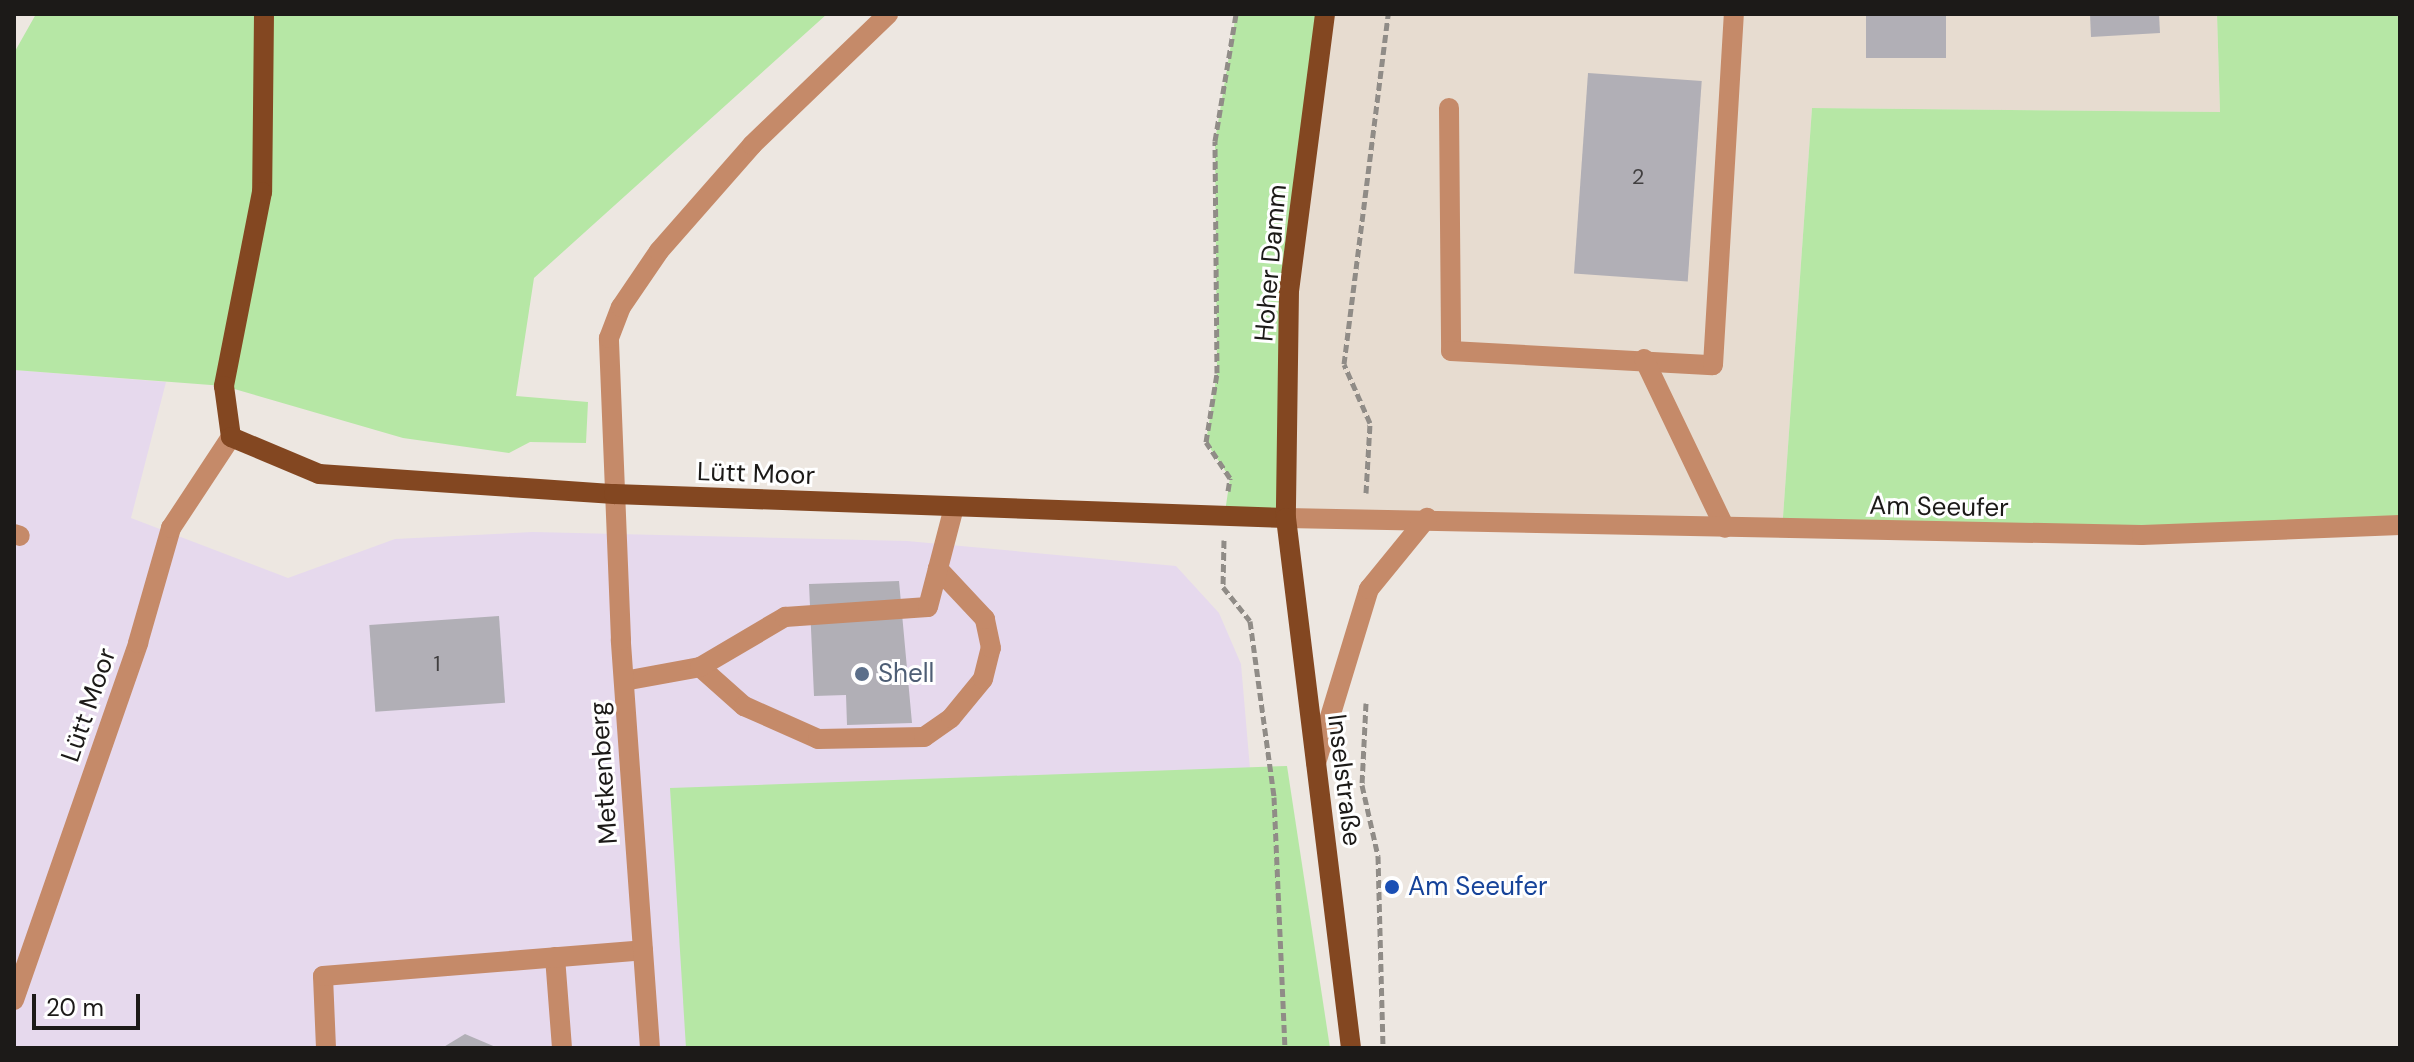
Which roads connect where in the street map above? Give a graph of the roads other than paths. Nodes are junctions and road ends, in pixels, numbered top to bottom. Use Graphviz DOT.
graph roads {
  1 [pos="264,14"];
  2 [pos="888,14"];
  3 [pos="1325,14"];
  4 [pos="1734,14"];
  5 [pos="1449,108"];
  6 [pos="1644,359"];
  7 [pos="231,437"];
  8 [pos="614,494"];
  9 [pos="954,507"];
  10 [pos="1286,518"];
  11 [pos="1427,518"];
  12 [pos="2400,525"];
  13 [pos="1725,528"];
  14 [pos="938,569"];
  15 [pos="700,667"];
  16 [pos="624,681"];
  17 [pos="1316,763"];
  18 [pos="643,950"];
  19 [pos="555,957"];
  20 [pos="14,1000"];
  21 [pos="326,1048"];
  22 [pos="562,1048"];
  23 [pos="650,1048"];
  24 [pos="1351,1048"];
  1 -- 7 [label="main road"];
  2 -- 8 [label="street, Metkenberg"];
  3 -- 10 [label="main road, Hoher Damm"];
  4 -- 6 [label="street"];
  5 -- 6 [label="street"];
  6 -- 13 [label="street"];
  7 -- 8 [label="main road, Lütt Moor"];
  7 -- 20 [label="street, Lütt Moor"];
  8 -- 9 [label="main road, Lütt Moor"];
  8 -- 16 [label="street, Metkenberg"];
  9 -- 10 [label="main road, Lütt Moor"];
  9 -- 14 [label="street"];
  10 -- 11 [label="street, Am Seeufer"];
  10 -- 17 [label="main road, Inselstraße"];
  11 -- 13 [label="street, Am Seeufer"];
  11 -- 17 [label="street"];
  12 -- 13 [label="street, Am Seeufer"];
  14 -- 15 [label="street"];
  14 -- 15 [label="street"];
  15 -- 16 [label="street"];
  16 -- 18 [label="street, Metkenberg"];
  17 -- 24 [label="main road, Inselstraße"];
  18 -- 19 [label="street"];
  18 -- 23 [label="street, Metkenberg"];
  19 -- 21 [label="street"];
  19 -- 22 [label="street"];
}
